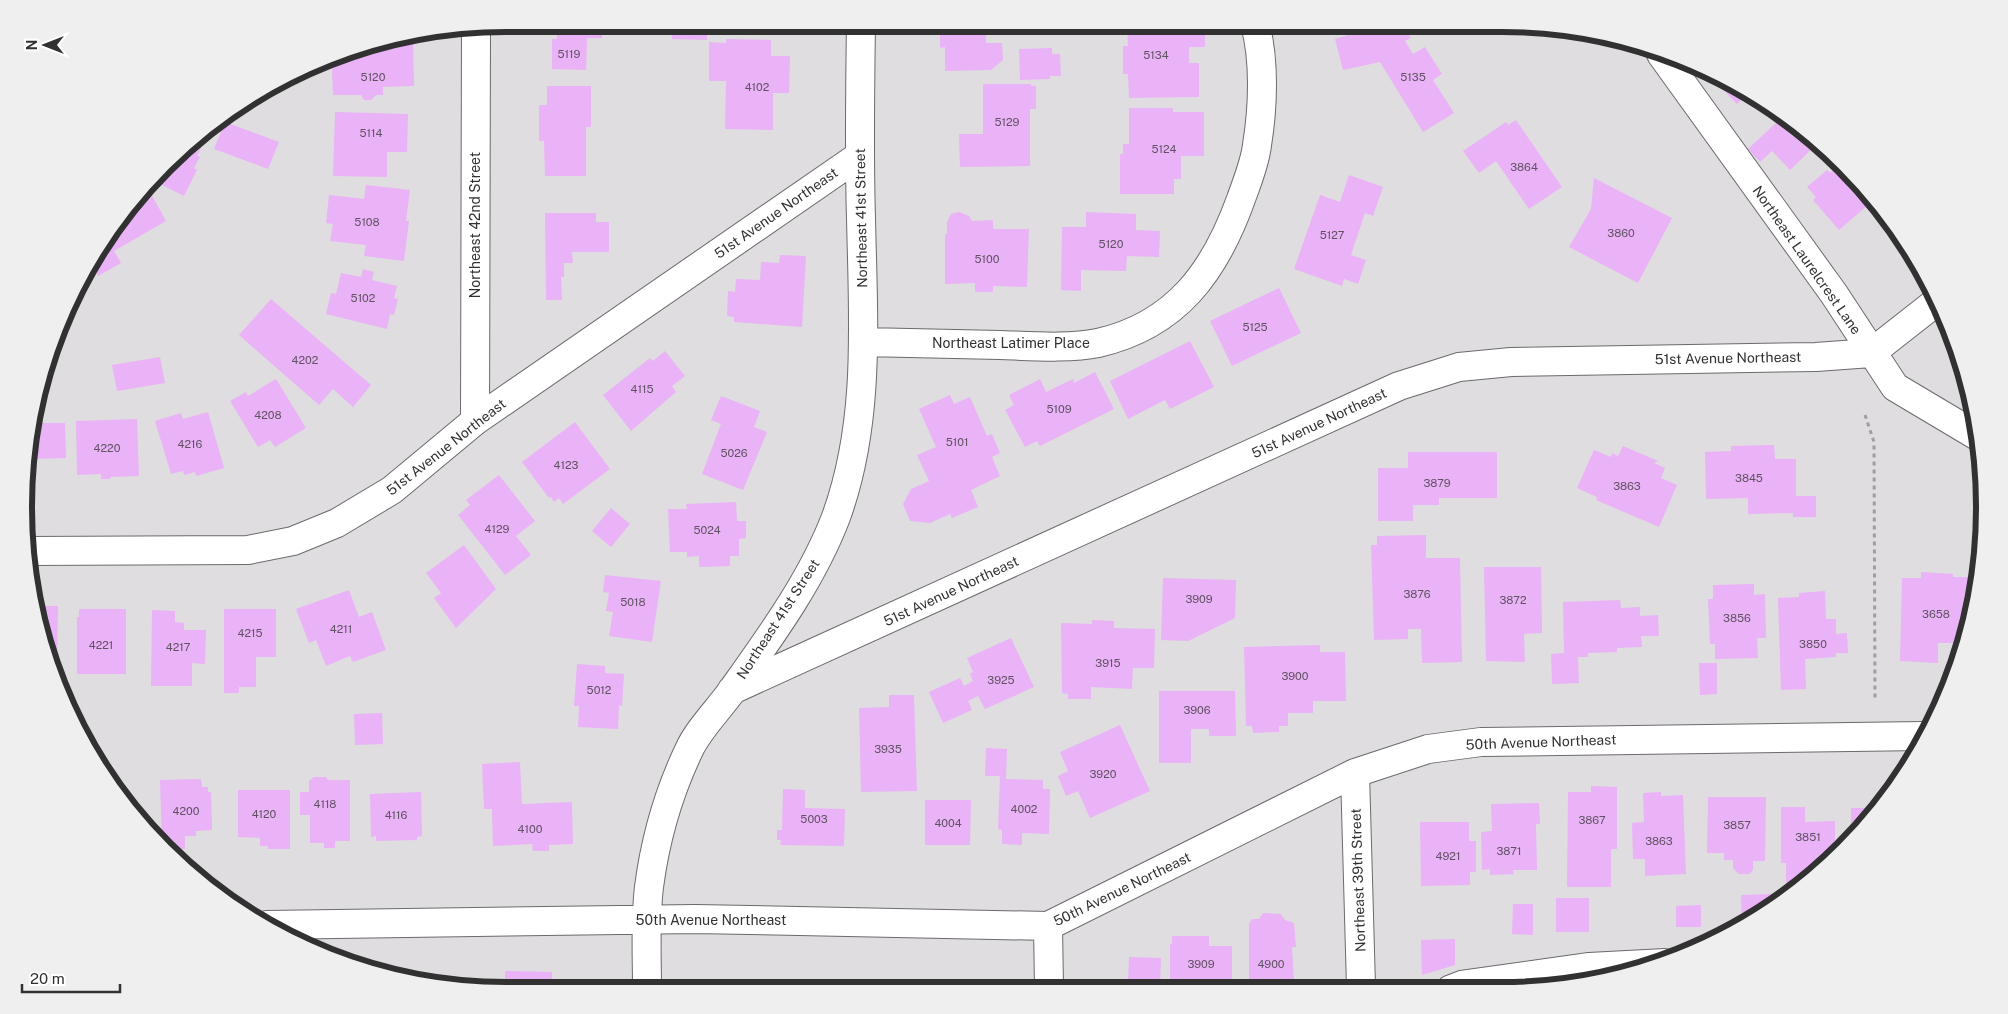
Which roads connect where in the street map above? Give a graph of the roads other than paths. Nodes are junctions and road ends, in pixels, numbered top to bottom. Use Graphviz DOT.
graph roads {
  1 [pos="861,32"];
  2 [pos="1257,32"];
  3 [pos="476,34"];
  4 [pos="1669,64"];
  5 [pos="859,156"];
  6 [pos="1931,306"];
  7 [pos="864,342"];
  8 [pos="1872,353"];
  9 [pos="474,421"];
  10 [pos="1969,431"];
  11 [pos="35,551"];
  12 [pos="732,690"];
  13 [pos="1916,736"];
  14 [pos="1356,774"];
  15 [pos="647,919"];
  16 [pos="282,925"];
  17 [pos="1048,926"];
  18 [pos="1640,960"];
  19 [pos="648,982"];
  20 [pos="1049,982"];
  21 [pos="1362,982"];
  22 [pos="1458,982"];
  1 -- 5 [label="street, Northeast 41st Street"];
  2 -- 7 [label="street, Northeast Latimer Place"];
  3 -- 9 [label="street, Northeast 42nd Street"];
  4 -- 8 [label="street, Northeast Laurelcrest Lane"];
  5 -- 7 [label="street, Northeast 41st Street"];
  5 -- 9 [label="street, 51st Avenue Northeast"];
  6 -- 8 [label="street"];
  7 -- 12 [label="street, Northeast 41st Street"];
  8 -- 10 [label="street, Northeast Laurelcrest Lane"];
  8 -- 12 [label="street, 51st Avenue Northeast"];
  9 -- 11 [label="street, 51st Avenue Northeast"];
  12 -- 15 [label="street, Northeast 41st Street"];
  13 -- 14 [label="street, 50th Avenue Northeast"];
  14 -- 17 [label="street, 50th Avenue Northeast"];
  14 -- 21 [label="street, Northeast 39th Street"];
  15 -- 16 [label="street, 50th Avenue Northeast"];
  15 -- 17 [label="street, 50th Avenue Northeast"];
  15 -- 19 [label="street, Northeast 41st Street"];
  17 -- 20 [label="street"];
  18 -- 22 [label="lane"];
}
